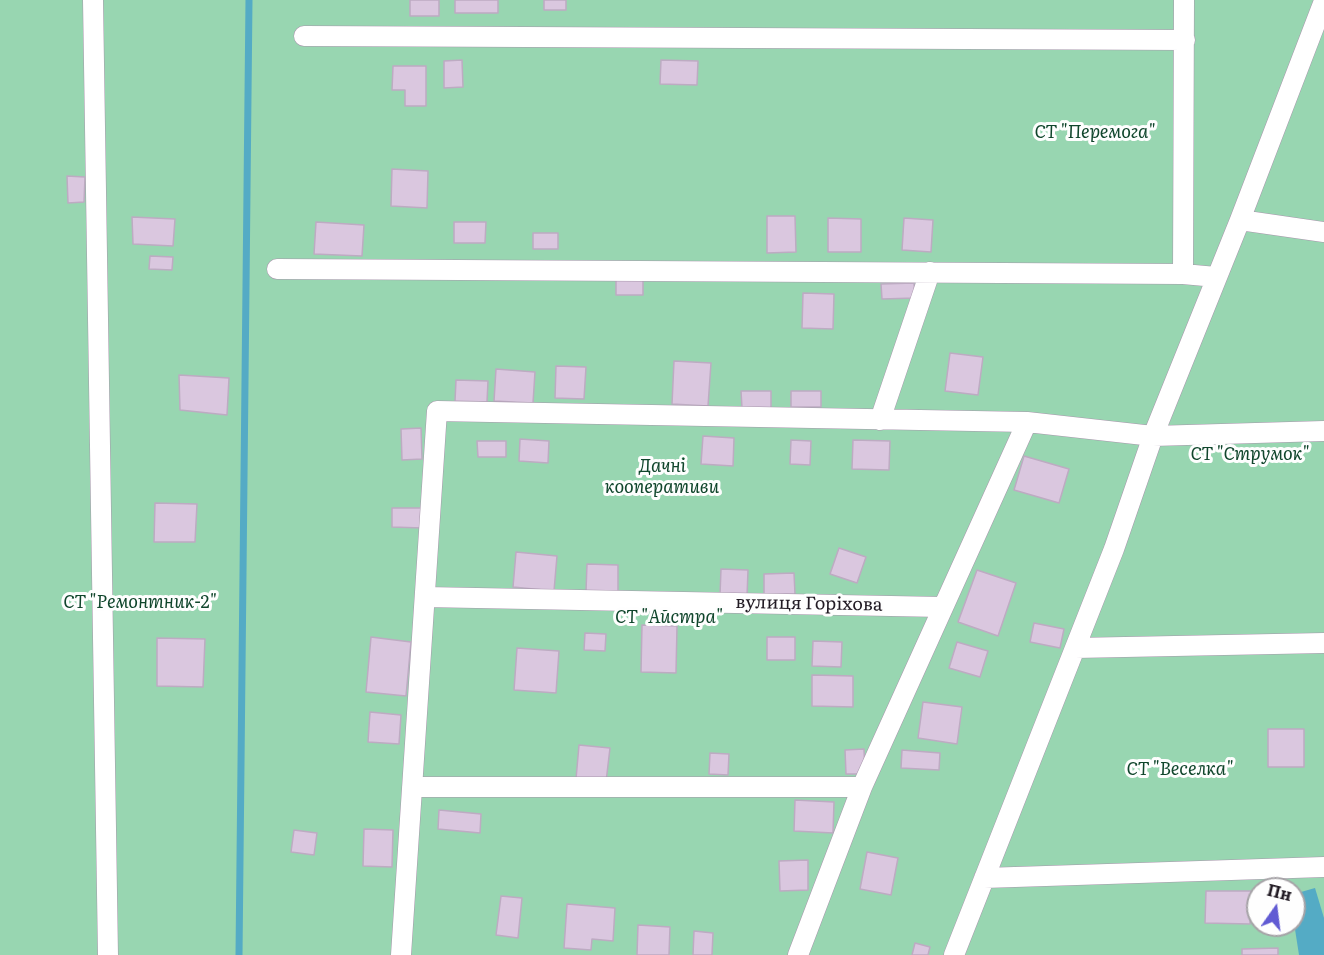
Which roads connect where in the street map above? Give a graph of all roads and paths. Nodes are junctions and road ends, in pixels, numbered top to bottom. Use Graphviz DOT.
graph roads {
  1 [pos="93,0"];
  2 [pos="1184,0"];
  3 [pos="1324,1"];
  4 [pos="304,36"];
  5 [pos="1185,40"];
  6 [pos="1240,220"];
  7 [pos="1324,232"];
  8 [pos="277,268"];
  9 [pos="930,272"];
  10 [pos="1183,274"];
  11 [pos="1216,277"];
  12 [pos="880,420"];
  13 [pos="1027,422"];
  14 [pos="1324,431"];
  15 [pos="1153,436"];
  16 [pos="425,597"];
  17 [pos="942,607"];
  18 [pos="1324,643"];
  19 [pos="1075,648"];
  20 [pos="412,787"];
  21 [pos="862,787"];
  22 [pos="1324,867"];
  23 [pos="984,878"];
  24 [pos="108,955"];
  25 [pos="401,955"];
  26 [pos="798,955"];
  27 [pos="954,955"];
  1 -- 24 [label="street"];
  2 -- 5 [label="street"];
  3 -- 6 [label="street"];
  4 -- 5 [label="street"];
  5 -- 10 [label="street"];
  6 -- 7 [label="street"];
  6 -- 11 [label="street"];
  8 -- 9 [label="street"];
  9 -- 10 [label="street"];
  9 -- 12 [label="street"];
  10 -- 11 [label="street"];
  11 -- 15 [label="street"];
  12 -- 13 [label="street"];
  12 -- 16 [label="street"];
  13 -- 15 [label="street"];
  13 -- 17 [label="street"];
  14 -- 15 [label="street"];
  15 -- 19 [label="street"];
  16 -- 17 [label="street, вулиця Горіхова"];
  16 -- 20 [label="street"];
  17 -- 21 [label="street"];
  18 -- 19 [label="street"];
  19 -- 23 [label="street"];
  20 -- 21 [label="street"];
  20 -- 25 [label="street"];
  21 -- 26 [label="street"];
  22 -- 23 [label="street"];
  23 -- 27 [label="street"];
}
